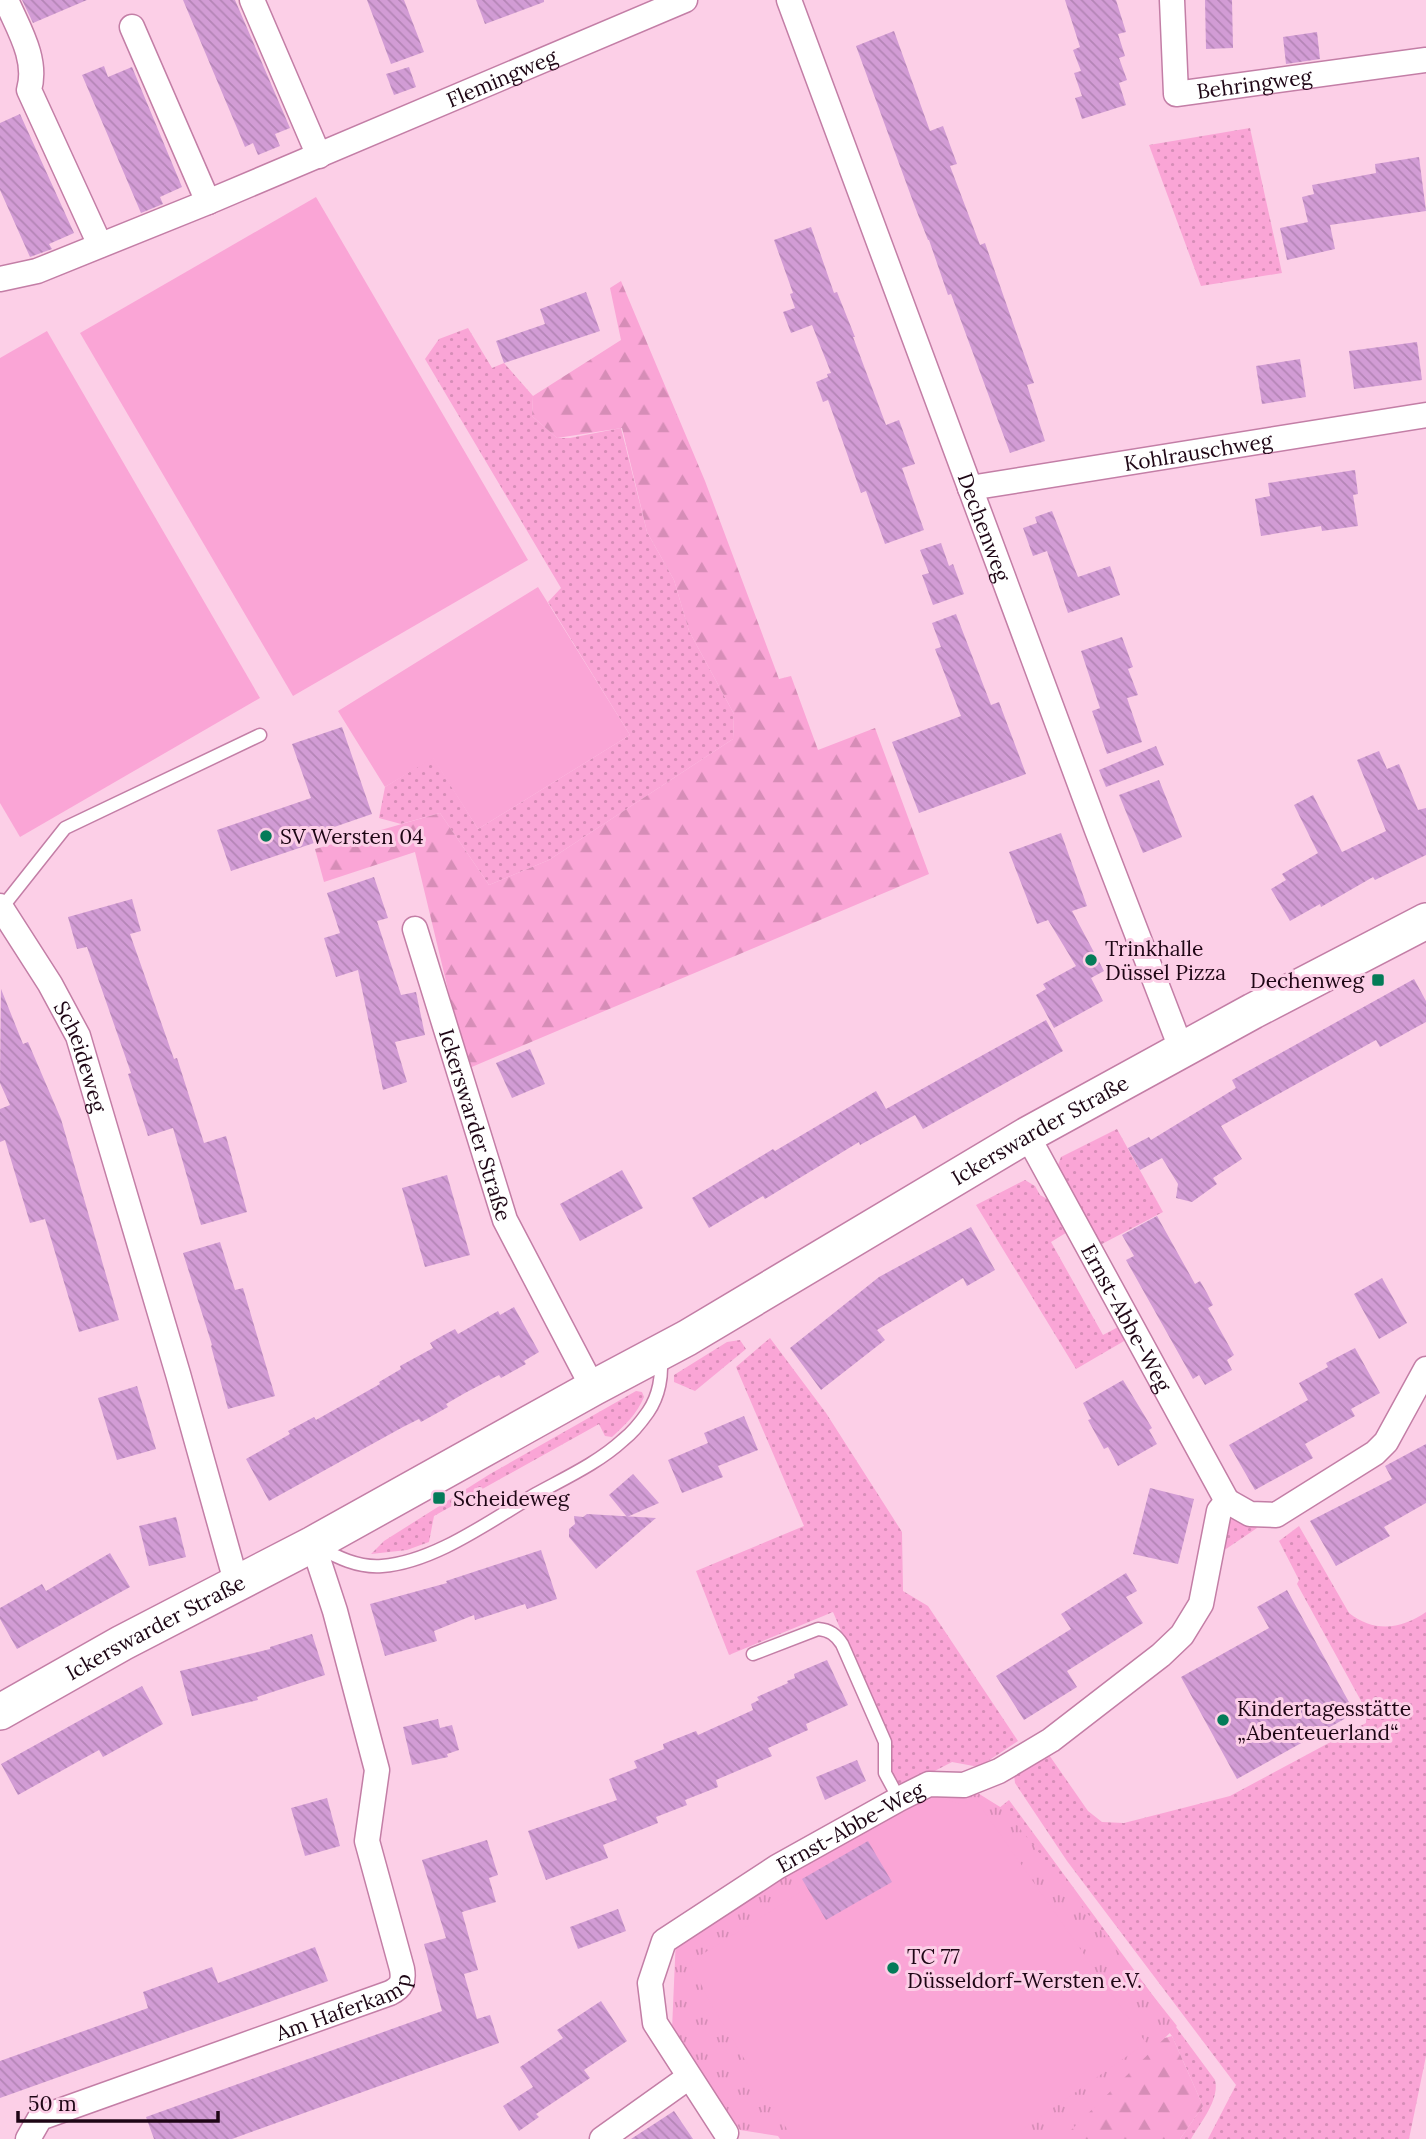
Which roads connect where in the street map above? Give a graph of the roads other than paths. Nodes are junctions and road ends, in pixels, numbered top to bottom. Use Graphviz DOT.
graph roads {
  1 [pos="6,0"];
  2 [pos="252,0"];
  3 [pos="685,0"];
  4 [pos="789,0"];
  5 [pos="1172,0"];
  6 [pos="132,27"];
  7 [pos="1426,60"];
  8 [pos="319,156"];
  9 [pos="208,202"];
  10 [pos="100,246"];
  11 [pos="0,279"];
  12 [pos="1426,415"];
  13 [pos="970,488"];
  14 [pos="260,735"];
  15 [pos="0,905"];
  16 [pos="1426,921"];
  17 [pos="415,929"];
  18 [pos="1182,1051"];
  19 [pos="1027,1135"];
  20 [pos="659,1353"];
  21 [pos="1426,1369"];
  22 [pos="593,1388"];
  23 [pos="1227,1501"];
  24 [pos="313,1544"];
  25 [pos="237,1585"];
  26 [pos="753,1654"];
  27 [pos="0,1712"];
  28 [pos="899,1799"];
  29 [pos="689,2077"];
  30 [pos="726,2133"];
  31 [pos="28,2139"];
  32 [pos="603,2139"];
  1 -- 10 [label="street"];
  2 -- 8 [label="street"];
  3 -- 8 [label="street, Flemingweg"];
  4 -- 13 [label="street, Dechenweg"];
  5 -- 7 [label="street, Behringweg"];
  6 -- 9 [label="street"];
  8 -- 9 [label="street, Flemingweg"];
  9 -- 10 [label="street, Flemingweg"];
  10 -- 11 [label="street, Flemingweg"];
  12 -- 13 [label="street, Kohlrauschweg"];
  13 -- 18 [label="street, Dechenweg"];
  14 -- 15 [label="lane"];
  15 -- 25 [label="street, Scheideweg"];
  16 -- 18 [label="main road, Ickerswarder Straße"];
  17 -- 22 [label="street, Ickerswarder Straße"];
  18 -- 19 [label="main road, Ickerswarder Straße"];
  19 -- 20 [label="main road, Ickerswarder Straße"];
  19 -- 23 [label="street, Ernst-Abbe-Weg"];
  20 -- 22 [label="main road, Ickerswarder Straße"];
  20 -- 24 [label="lane"];
  21 -- 23 [label="street"];
  22 -- 24 [label="main road, Ickerswarder Straße"];
  23 -- 28 [label="street, Ernst-Abbe-Weg"];
  24 -- 25 [label="main road, Ickerswarder Straße"];
  24 -- 31 [label="street, Am Haferkamp"];
  25 -- 27 [label="main road, Ickerswarder Straße"];
  26 -- 28 [label="lane"];
  28 -- 29 [label="street, Ernst-Abbe-Weg"];
  29 -- 30 [label="street, Ernst-Abbe-Weg"];
  29 -- 32 [label="street"];
}
